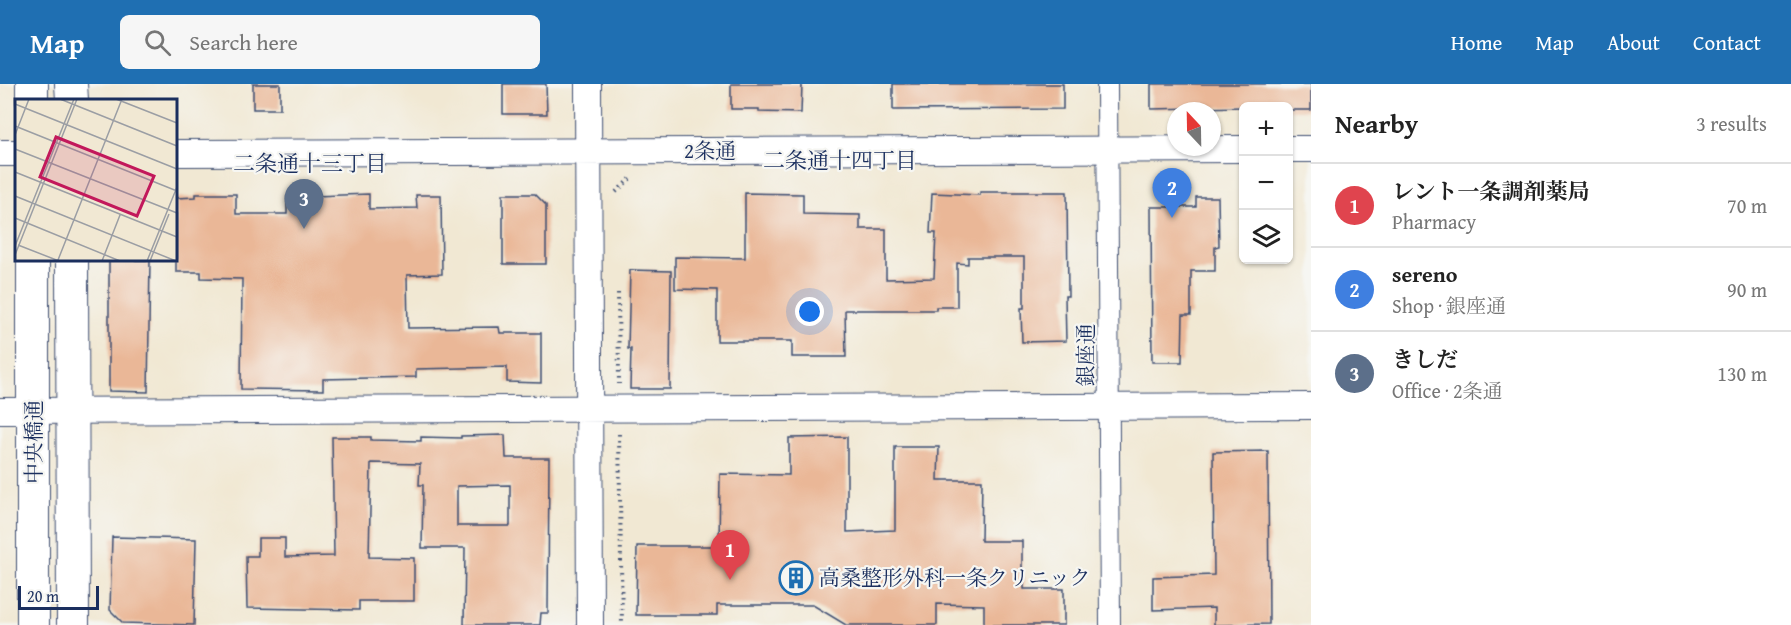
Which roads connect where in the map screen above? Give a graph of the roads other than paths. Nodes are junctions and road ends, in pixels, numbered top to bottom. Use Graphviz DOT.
graph roads {
  1 [pos="71,84"];
  2 [pos="588,84"];
  3 [pos="1107,84"];
  4 [pos="72,99"];
  5 [pos="1107,149"];
  6 [pos="1239,149"];
  7 [pos="1293,149"];
  8 [pos="1311,149"];
  9 [pos="588,151"];
  10 [pos="177,153"];
  11 [pos="33,261"];
  12 [pos="72,261"];
  13 [pos="1110,406"];
  14 [pos="1311,406"];
  15 [pos="590,409"];
  16 [pos="34,410"];
  17 [pos="74,410"];
  18 [pos="0,411"];
  19 [pos="33,625"];
  20 [pos="73,625"];
  21 [pos="590,625"];
  22 [pos="1110,625"];
  1 -- 4 [label="street"];
  2 -- 9 [label="street"];
  3 -- 5 [label="street, 銀座通"];
  5 -- 6 [label="street, 2条通"];
  5 -- 9 [label="street, 2条通"];
  5 -- 13 [label="street, 銀座通"];
  7 -- 8 [label="street"];
  9 -- 10 [label="street, 2条通"];
  9 -- 15 [label="street"];
  11 -- 16 [label="street, 中央橋通"];
  12 -- 17 [label="street, 中央橋通"];
  13 -- 14 [label="street"];
  13 -- 15 [label="street"];
  13 -- 22 [label="street, 銀座通"];
  15 -- 17 [label="street"];
  15 -- 21 [label="street"];
  16 -- 17 [label="street"];
  16 -- 18 [label="street"];
  16 -- 19 [label="street, 中央橋通"];
  17 -- 20 [label="street, 中央橋通"];
}
